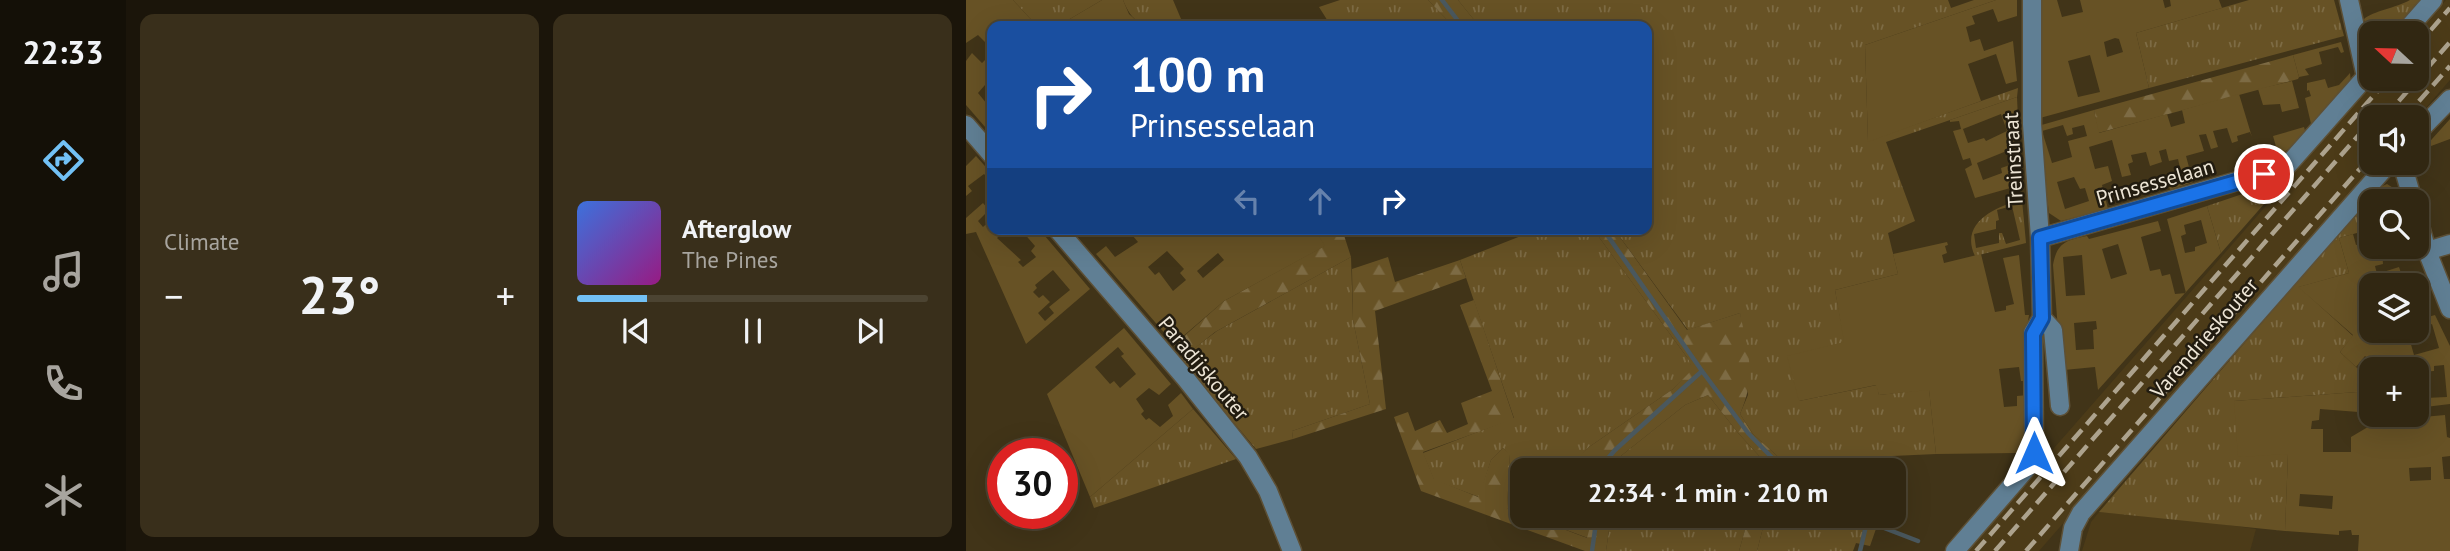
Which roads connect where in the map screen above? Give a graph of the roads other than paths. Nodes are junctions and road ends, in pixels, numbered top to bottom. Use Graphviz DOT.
graph roads {
  1 [pos="2032,0"];
  2 [pos="2349,0"];
  3 [pos="2433,0"];
  4 [pos="2415,21"];
  5 [pos="2359,37"];
  6 [pos="2359,85"];
  7 [pos="2450,99"];
  8 [pos="2429,121"];
  9 [pos="966,125"];
  10 [pos="987,149"];
  11 [pos="2378,175"];
  12 [pos="1061,235"];
  13 [pos="2040,238"];
  14 [pos="2450,244"];
  15 [pos="2429,250"];
  16 [pos="2429,256"];
  17 [pos="2450,309"];
  18 [pos="2037,326"];
  19 [pos="2060,406"];
  20 [pos="1293,551"];
  21 [pos="1955,551"];
  22 [pos="2068,551"];
  1 -- 13 [label="street, Treinstraat"];
  2 -- 5 [label="street"];
  3 -- 4 [label="street"];
  6 -- 13 [label="street, Prinsesselaan"];
  7 -- 8 [label="street"];
  9 -- 10 [label="street"];
  11 -- 22 [label="street, Varendrieskouter"];
  12 -- 20 [label="street, Paradijskouter"];
  13 -- 18 [label="street, Treinstraat"];
  14 -- 15 [label="street"];
  16 -- 17 [label="street"];
  18 -- 19 [label="street, Treinstraat"];
  18 -- 21 [label="street, Treinstraat"];
}
